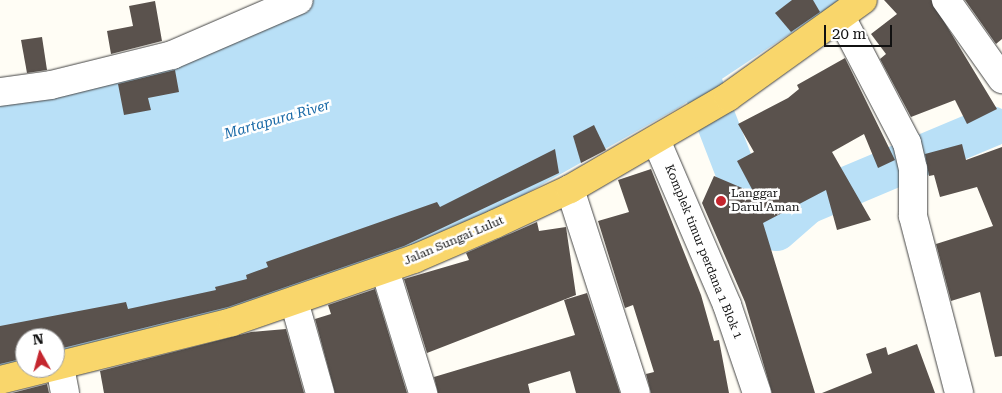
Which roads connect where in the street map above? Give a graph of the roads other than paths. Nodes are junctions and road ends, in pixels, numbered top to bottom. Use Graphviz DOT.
graph roads {
  1 [pos="299,0"];
  2 [pos="863,0"];
  3 [pos="946,0"];
  4 [pos="841,17"];
  5 [pos="1002,79"];
  6 [pos="0,92"];
  7 [pos="656,140"];
  8 [pos="570,189"];
  9 [pos="385,270"];
  10 [pos="294,301"];
  11 [pos="0,380"];
  12 [pos="62,380"];
  13 [pos="320,393"];
  14 [pos="423,393"];
  15 [pos="636,393"];
  16 [pos="757,393"];
  17 [pos="959,393"];
  1 -- 6 [label="street"];
  2 -- 4 [label="main road, Jalan Sungai Lulut"];
  3 -- 5 [label="street"];
  4 -- 7 [label="main road, Jalan Sungai Lulut"];
  4 -- 17 [label="street"];
  7 -- 8 [label="main road, Jalan Sungai Lulut"];
  7 -- 16 [label="street, Komplek timur perdana 1 Blok 1"];
  8 -- 9 [label="main road, Jalan Sungai Lulut"];
  8 -- 15 [label="street"];
  9 -- 10 [label="main road, Jalan Sungai Lulut"];
  9 -- 14 [label="street"];
  10 -- 12 [label="main road, Jalan Sungai Lulut"];
  10 -- 13 [label="street"];
  11 -- 12 [label="main road, Jalan Sungai Lulut"];
}
